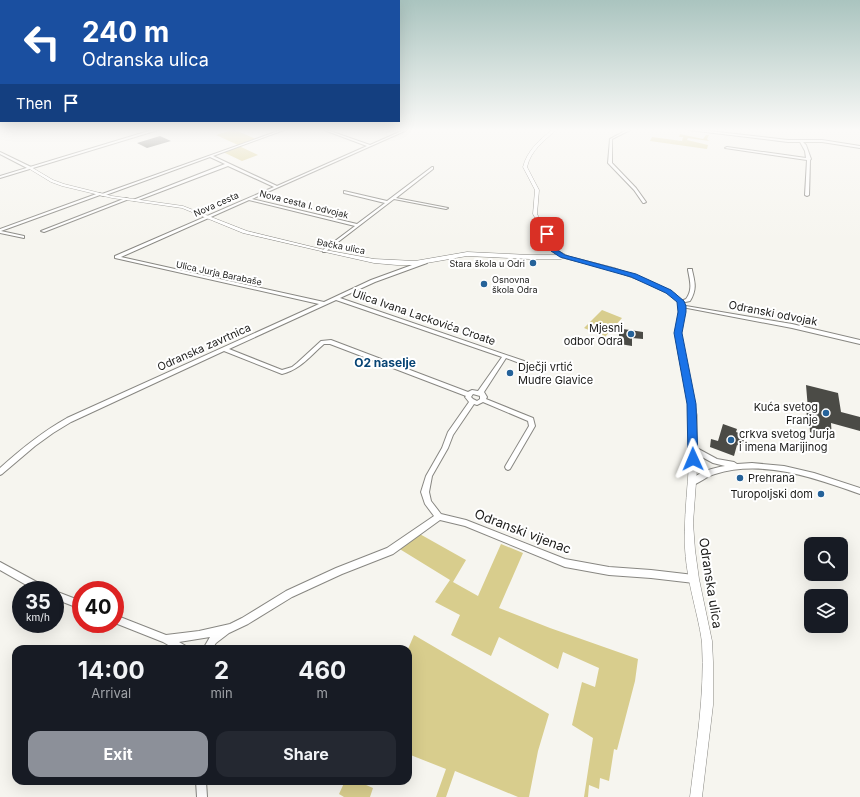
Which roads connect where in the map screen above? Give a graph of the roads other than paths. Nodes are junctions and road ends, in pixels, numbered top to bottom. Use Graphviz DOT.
graph roads {
  1 [pos="178,167"];
  2 [pos="221,167"];
  3 [pos="236,167"];
  4 [pos="322,167"];
  5 [pos="525,167"];
  6 [pos="614,167"];
  7 [pos="808,167"];
  8 [pos="30,168"];
  9 [pos="432,168"];
  10 [pos="0,177"];
  11 [pos="277,187"];
  12 [pos="344,192"];
  13 [pos="101,194"];
  14 [pos="807,195"];
  15 [pos="393,198"];
  16 [pos="127,199"];
  17 [pos="248,199"];
  18 [pos="135,200"];
  19 [pos="387,202"];
  20 [pos="644,202"];
  21 [pos="446,208"];
  22 [pos="208,216"];
  23 [pos="357,225"];
  24 [pos="0,231"];
  25 [pos="43,231"];
  26 [pos="23,237"];
  27 [pos="553,250"];
  28 [pos="325,251"];
  29 [pos="120,255"];
  30 [pos="549,256"];
  31 [pos="566,257"];
  32 [pos="429,261"];
  33 [pos="400,263"];
  34 [pos="405,269"];
  35 [pos="690,270"];
  36 [pos="336,298"];
  37 [pos="323,304"];
  38 [pos="682,304"];
  39 [pos="860,342"];
  40 [pos="224,349"];
  41 [pos="505,356"];
  42 [pos="522,362"];
  43 [pos="480,392"];
  44 [pos="469,395"];
  45 [pos="483,400"];
  46 [pos="472,402"];
  47 [pos="693,449"];
  48 [pos="741,466"];
  49 [pos="508,467"];
  50 [pos="0,472"];
  51 [pos="693,482"];
  52 [pos="860,491"];
  53 [pos="439,517"];
  54 [pos="0,566"];
  55 [pos="694,580"];
  56 [pos="27,581"];
  57 [pos="124,623"];
  58 [pos="227,629"];
  59 [pos="166,639"];
  60 [pos="176,645"];
  61 [pos="210,645"];
  62 [pos="201,785"];
  63 [pos="202,797"];
  64 [pos="696,797"];
  1 -- 13 [label="street"];
  2 -- 18 [label="street, Đačka ulica"];
  3 -- 11 [label="street"];
  4 -- 11 [label="street, Nova cesta"];
  5 -- 27 [label="street"];
  6 -- 20 [label="street"];
  7 -- 14 [label="street"];
  8 -- 10 [label="main road"];
  8 -- 13 [label="street, Đačka ulica"];
  9 -- 15 [label="street"];
  11 -- 17 [label="street, Nova cesta"];
  12 -- 19 [label="street"];
  13 -- 16 [label="street, Đačka ulica"];
  13 -- 24 [label="street, Đačka ulica"];
  15 -- 19 [label="street"];
  15 -- 21 [label="street"];
  16 -- 18 [label="street, Đačka ulica"];
  16 -- 25 [label="street, Đačka ulica"];
  17 -- 22 [label="street, Nova cesta"];
  17 -- 23 [label="street, Nova cesta I. odvojak"];
  18 -- 22 [label="street, Đačka ulica"];
  19 -- 23 [label="street"];
  22 -- 28 [label="street, Đačka ulica"];
  22 -- 29 [label="street, Nova cesta"];
  23 -- 28 [label="street"];
  24 -- 26 [label="street, Đačka ulica"];
  27 -- 30 [label="street"];
  27 -- 31 [label="street"];
  28 -- 33 [label="street, Đačka ulica"];
  29 -- 37 [label="street, Ulica Jurja Barabaše"];
  30 -- 31 [label="street, Đačka ulica"];
  30 -- 32 [label="street, Đačka ulica"];
  31 -- 38 [label="street"];
  32 -- 33 [label="street, Đačka ulica"];
  32 -- 34 [label="street, Odranska zavrtnica"];
  33 -- 34 [label="street"];
  34 -- 36 [label="street, Odranska zavrtnica"];
  35 -- 38 [label="street, Odranska ulica"];
  36 -- 37 [label="street, Odranska zavrtnica"];
  36 -- 41 [label="street, Ulica Ivana Lackovića Croate"];
  37 -- 40 [label="street, Odranska zavrtnica"];
  38 -- 39 [label="street, Odranski odvojak"];
  38 -- 47 [label="street, Odranska ulica"];
  40 -- 44 [label="street"];
  40 -- 50 [label="street, Odranska zavrtnica"];
  41 -- 42 [label="street, Ulica Ivana Lackovića Croate"];
  41 -- 43 [label="street, Ulica Ivana Lackovića Croate"];
  43 -- 44 [label="street"];
  43 -- 45 [label="street"];
  44 -- 46 [label="street"];
  45 -- 46 [label="street"];
  45 -- 49 [label="street"];
  46 -- 53 [label="street"];
  47 -- 48 [label="street"];
  47 -- 51 [label="street, Odranska ulica"];
  48 -- 51 [label="street"];
  48 -- 52 [label="street"];
  51 -- 55 [label="street, Odranska ulica"];
  53 -- 55 [label="street, Odranski vijenac"];
  53 -- 58 [label="street"];
  54 -- 56 [label="street"];
  55 -- 64 [label="street, Odranska ulica"];
  57 -- 59 [label="street"];
  58 -- 59 [label="street"];
  58 -- 61 [label="street"];
  59 -- 60 [label="street"];
  62 -- 63 [label="street"];
}
